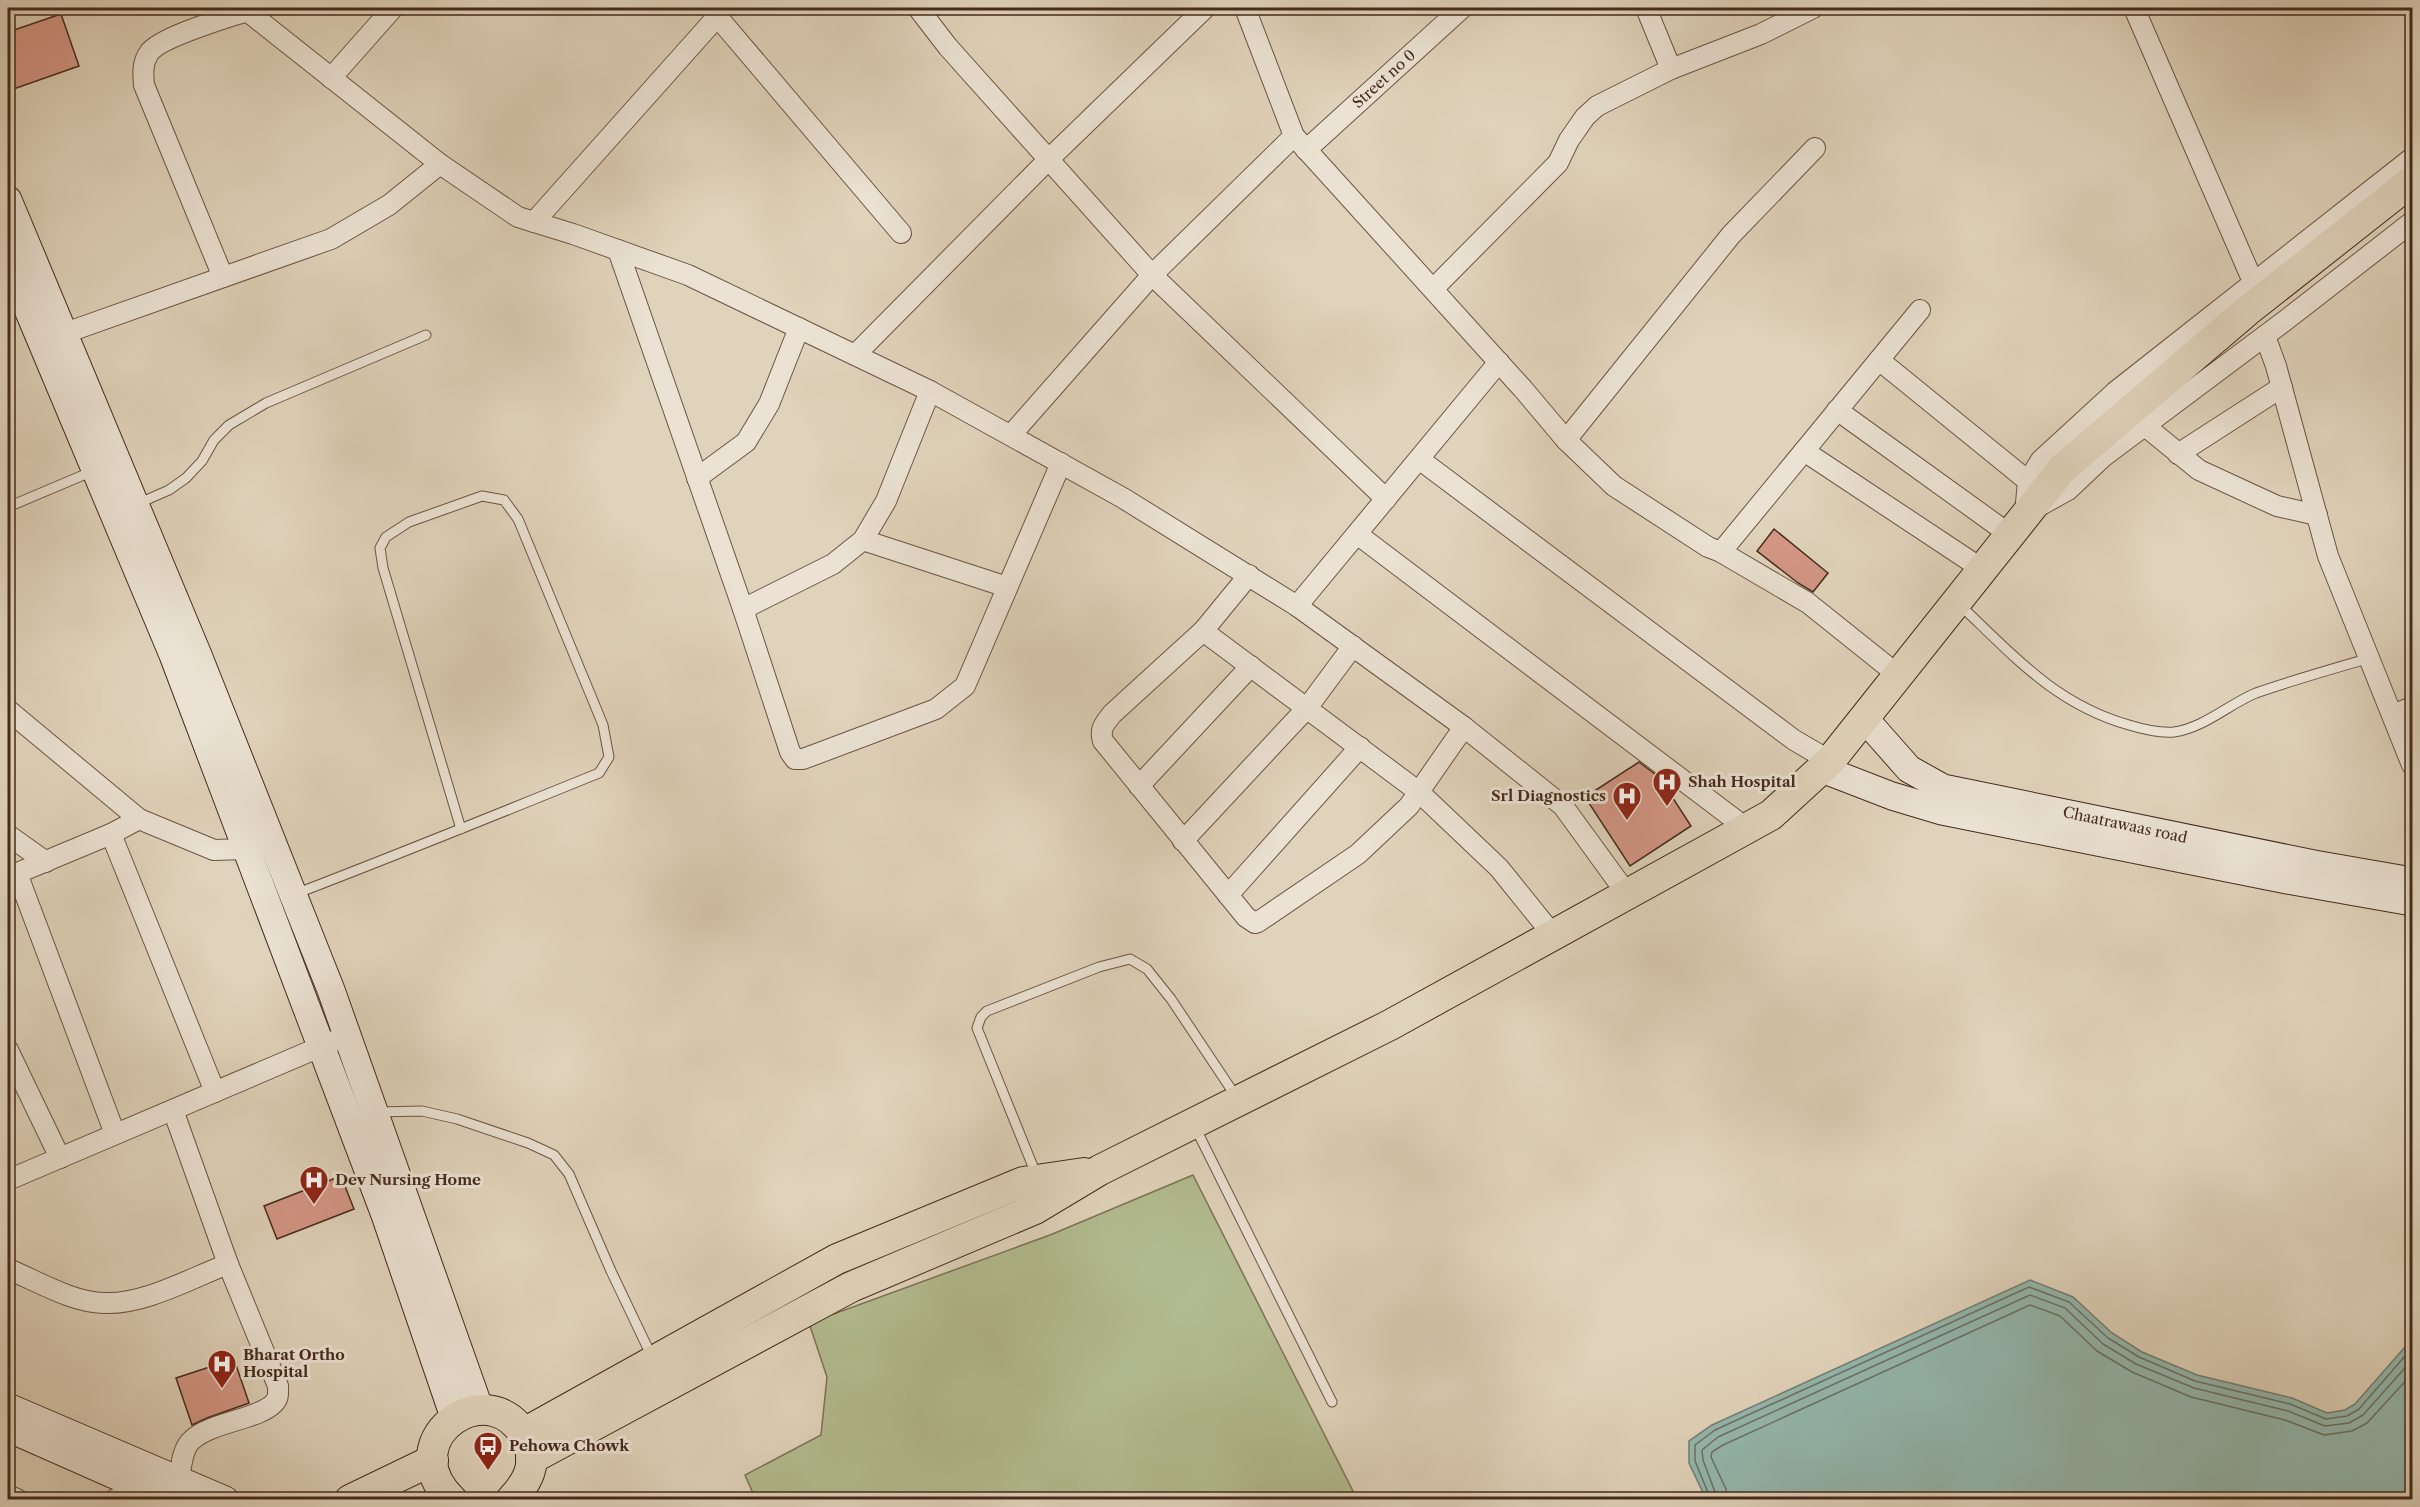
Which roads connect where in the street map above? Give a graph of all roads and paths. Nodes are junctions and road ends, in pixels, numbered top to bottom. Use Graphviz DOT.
graph roads {
  1 [pos="393,8"];
  2 [pos="918,8"];
  3 [pos="1205,8"];
  4 [pos="1245,8"];
  5 [pos="1462,8"];
  6 [pos="1646,8"];
  7 [pos="1813,8"];
  8 [pos="2134,8"];
  9 [pos="246,9"];
  10 [pos="713,13"];
  11 [pos="1671,69"];
  12 [pos="331,78"];
  13 [pos="1300,143"];
  14 [pos="1815,148"];
  15 [pos="2412,158"];
  16 [pos="1049,159"];
  17 [pos="440,164"];
  18 [pos="2412,181"];
  19 [pos="8,200"];
  20 [pos="534,222"];
  21 [pos="2412,222"];
  22 [pos="901,232"];
  23 [pos="618,250"];
  24 [pos="8,262"];
  25 [pos="1152,275"];
  26 [pos="224,277"];
  27 [pos="2254,284"];
  28 [pos="1433,289"];
  29 [pos="1920,310"];
  30 [pos="799,328"];
  31 [pos="426,335"];
  32 [pos="2265,336"];
  33 [pos="52,338"];
  34 [pos="855,355"];
  35 [pos="1879,360"];
  36 [pos="1499,363"];
  37 [pos="2282,387"];
  38 [pos="930,391"];
  39 [pos="1837,410"];
  40 [pos="2145,426"];
  41 [pos="1011,435"];
  42 [pos="1566,440"];
  43 [pos="1804,451"];
  44 [pos="2178,454"];
  45 [pos="1419,459"];
  46 [pos="1061,463"];
  47 [pos="95,470"];
  48 [pos="697,478"];
  49 [pos="2028,481"];
  50 [pos="1386,499"];
  51 [pos="135,505"];
  52 [pos="8,507"];
  53 [pos="2317,515"];
  54 [pos="2017,524"];
  55 [pos="1357,534"];
  56 [pos="863,540"];
  57 [pos="1721,552"];
  58 [pos="1982,569"];
  59 [pos="1249,575"];
  60 [pos="1007,588"];
  61 [pos="1956,602"];
  62 [pos="1297,606"];
  63 [pos="743,609"];
  64 [pos="1203,631"];
  65 [pos="1353,646"];
  66 [pos="2370,658"];
  67 [pos="1251,666"];
  68 [pos="1898,675"];
  69 [pos="2412,707"];
  70 [pos="1306,708"];
  71 [pos="8,710"];
  72 [pos="2392,715"];
  73 [pos="1864,718"];
  74 [pos="1464,728"];
  75 [pos="1360,747"];
  76 [pos="1826,765"];
  77 [pos="2412,765"];
  78 [pos="1139,786"];
  79 [pos="1419,792"];
  80 [pos="139,819"];
  81 [pos="1746,828"];
  82 [pos="461,829"];
  83 [pos="8,834"];
  84 [pos="111,834"];
  85 [pos="1183,841"];
  86 [pos="246,849"];
  87 [pos="46,862"];
  88 [pos="12,875"];
  89 [pos="2412,881"];
  90 [pos="1627,894"];
  91 [pos="1228,895"];
  92 [pos="280,898"];
  93 [pos="2412,902"];
  94 [pos="1553,935"];
  95 [pos="347,1035"];
  96 [pos="321,1046"];
  97 [pos="8,1054"];
  98 [pos="215,1092"];
  99 [pos="1239,1100"];
  100 [pos="173,1110"];
  101 [pos="374,1112"];
  102 [pos="1193,1124"];
  103 [pos="115,1134"];
  104 [pos="60,1158"];
  105 [pos="1100,1170"];
  106 [pos="8,1180"];
  107 [pos="1038,1180"];
  108 [pos="228,1264"];
  109 [pos="8,1269"];
  110 [pos="779,1292"];
  111 [pos="793,1318"];
  112 [pos="659,1374"];
  113 [pos="1332,1402"];
  114 [pos="8,1407"];
  115 [pos="467,1413"];
  116 [pos="8,1428"];
  117 [pos="528,1446"];
  118 [pos="433,1460"];
  119 [pos="143,1487"];
  120 [pos="175,1490"];
  121 [pos="8,1495"];
  122 [pos="445,1498"];
  123 [pos="516,1498"];
  124 [pos="19,1500"];
  125 [pos="114,1500"];
  126 [pos="225,1500"];
  127 [pos="350,1500"];
  1 -- 12 [label="street"];
  2 -- 16 [label="street"];
  3 -- 16 [label="street"];
  4 -- 13 [label="street"];
  5 -- 13 [label="street, Street no 0"];
  6 -- 11 [label="street"];
  7 -- 11 [label="street"];
  8 -- 27 [label="street"];
  9 -- 12 [label="street"];
  9 -- 26 [label="street"];
  10 -- 20 [label="street"];
  10 -- 22 [label="street"];
  11 -- 28 [label="street"];
  12 -- 17 [label="street"];
  13 -- 25 [label="street, Street no 0"];
  13 -- 28 [label="street"];
  14 -- 42 [label="street"];
  15 -- 27 [label="street"];
  16 -- 25 [label="street"];
  16 -- 34 [label="street"];
  17 -- 20 [label="street"];
  17 -- 26 [label="street"];
  18 -- 54 [label="main road"];
  19 -- 33 [label="main road"];
  20 -- 23 [label="street"];
  21 -- 32 [label="street"];
  23 -- 30 [label="street"];
  23 -- 48 [label="street"];
  24 -- 33 [label="main road"];
  25 -- 41 [label="street, Street no 0"];
  25 -- 50 [label="street"];
  26 -- 33 [label="street"];
  27 -- 49 [label="street"];
  28 -- 36 [label="street"];
  29 -- 35 [label="street"];
  30 -- 34 [label="street"];
  30 -- 48 [label="street"];
  31 -- 51 [label="lane"];
  32 -- 37 [label="street"];
  32 -- 40 [label="street"];
  33 -- 47 [label="main road"];
  33 -- 51 [label="main road"];
  34 -- 38 [label="street"];
  35 -- 39 [label="street"];
  35 -- 49 [label="street"];
  36 -- 42 [label="street"];
  36 -- 45 [label="street"];
  37 -- 44 [label="street"];
  37 -- 53 [label="street"];
  38 -- 41 [label="street"];
  38 -- 56 [label="street"];
  39 -- 43 [label="street"];
  39 -- 54 [label="street"];
  40 -- 44 [label="street"];
  40 -- 54 [label="street"];
  41 -- 46 [label="street"];
  42 -- 57 [label="street"];
  43 -- 57 [label="street"];
  43 -- 58 [label="street"];
  44 -- 53 [label="street"];
  45 -- 50 [label="street"];
  45 -- 76 [label="street"];
  46 -- 59 [label="street"];
  46 -- 60 [label="street"];
  47 -- 52 [label="lane"];
  47 -- 86 [label="main road"];
  48 -- 63 [label="street"];
  49 -- 54 [label="street"];
  50 -- 55 [label="street"];
  51 -- 92 [label="main road"];
  53 -- 66 [label="street"];
  54 -- 58 [label="main road"];
  55 -- 62 [label="street"];
  55 -- 81 [label="street"];
  56 -- 60 [label="street"];
  56 -- 63 [label="street"];
  57 -- 68 [label="street"];
  58 -- 61 [label="main road"];
  59 -- 62 [label="street"];
  59 -- 64 [label="street"];
  60 -- 63 [label="street"];
  61 -- 66 [label="lane"];
  61 -- 68 [label="main road"];
  62 -- 65 [label="street"];
  64 -- 67 [label="street"];
  64 -- 78 [label="street"];
  65 -- 70 [label="street"];
  65 -- 74 [label="street"];
  66 -- 72 [label="street"];
  67 -- 70 [label="street"];
  67 -- 78 [label="street"];
  68 -- 73 [label="main road"];
  69 -- 72 [label="street"];
  70 -- 75 [label="street"];
  70 -- 85 [label="street"];
  71 -- 80 [label="street"];
  72 -- 77 [label="street"];
  73 -- 76 [label="main road"];
  73 -- 89 [label="main road, Chaatrawaas road"];
  74 -- 79 [label="street"];
  74 -- 90 [label="street"];
  75 -- 79 [label="street"];
  75 -- 91 [label="street"];
  76 -- 81 [label="main road"];
  76 -- 93 [label="main road"];
  78 -- 85 [label="street"];
  79 -- 91 [label="street"];
  79 -- 94 [label="street"];
  80 -- 84 [label="street"];
  80 -- 86 [label="street"];
  81 -- 90 [label="main road"];
  82 -- 82 [label="lane"];
  82 -- 92 [label="lane"];
  83 -- 87 [label="street"];
  84 -- 87 [label="street"];
  84 -- 98 [label="street"];
  85 -- 91 [label="street"];
  86 -- 92 [label="main road"];
  87 -- 88 [label="street"];
  88 -- 103 [label="street"];
  90 -- 94 [label="main road"];
  92 -- 95 [label="main road"];
  92 -- 96 [label="main road"];
  94 -- 99 [label="main road"];
  95 -- 96 [label="street"];
  95 -- 101 [label="main road"];
  96 -- 98 [label="street"];
  96 -- 115 [label="main road"];
  97 -- 104 [label="street"];
  98 -- 100 [label="street"];
  99 -- 102 [label="main road"];
  99 -- 107 [label="lane"];
  100 -- 103 [label="street"];
  100 -- 108 [label="street"];
  101 -- 112 [label="lane"];
  101 -- 115 [label="main road"];
  102 -- 105 [label="main road"];
  102 -- 113 [label="lane"];
  103 -- 104 [label="street"];
  104 -- 106 [label="street"];
  105 -- 107 [label="main road"];
  105 -- 111 [label="main road"];
  107 -- 110 [label="main road"];
  108 -- 109 [label="street"];
  108 -- 120 [label="street"];
  110 -- 111 [label="main road"];
  110 -- 112 [label="main road"];
  111 -- 112 [label="main road"];
  112 -- 117 [label="main road"];
  114 -- 120 [label="main road"];
  115 -- 117 [label="main road"];
  115 -- 118 [label="main road"];
  116 -- 119 [label="main road"];
  117 -- 123 [label="main road"];
  118 -- 122 [label="main road"];
  118 -- 127 [label="main road"];
  119 -- 120 [label="main road"];
  119 -- 125 [label="street"];
  120 -- 126 [label="main road"];
  121 -- 124 [label="street"];
}
